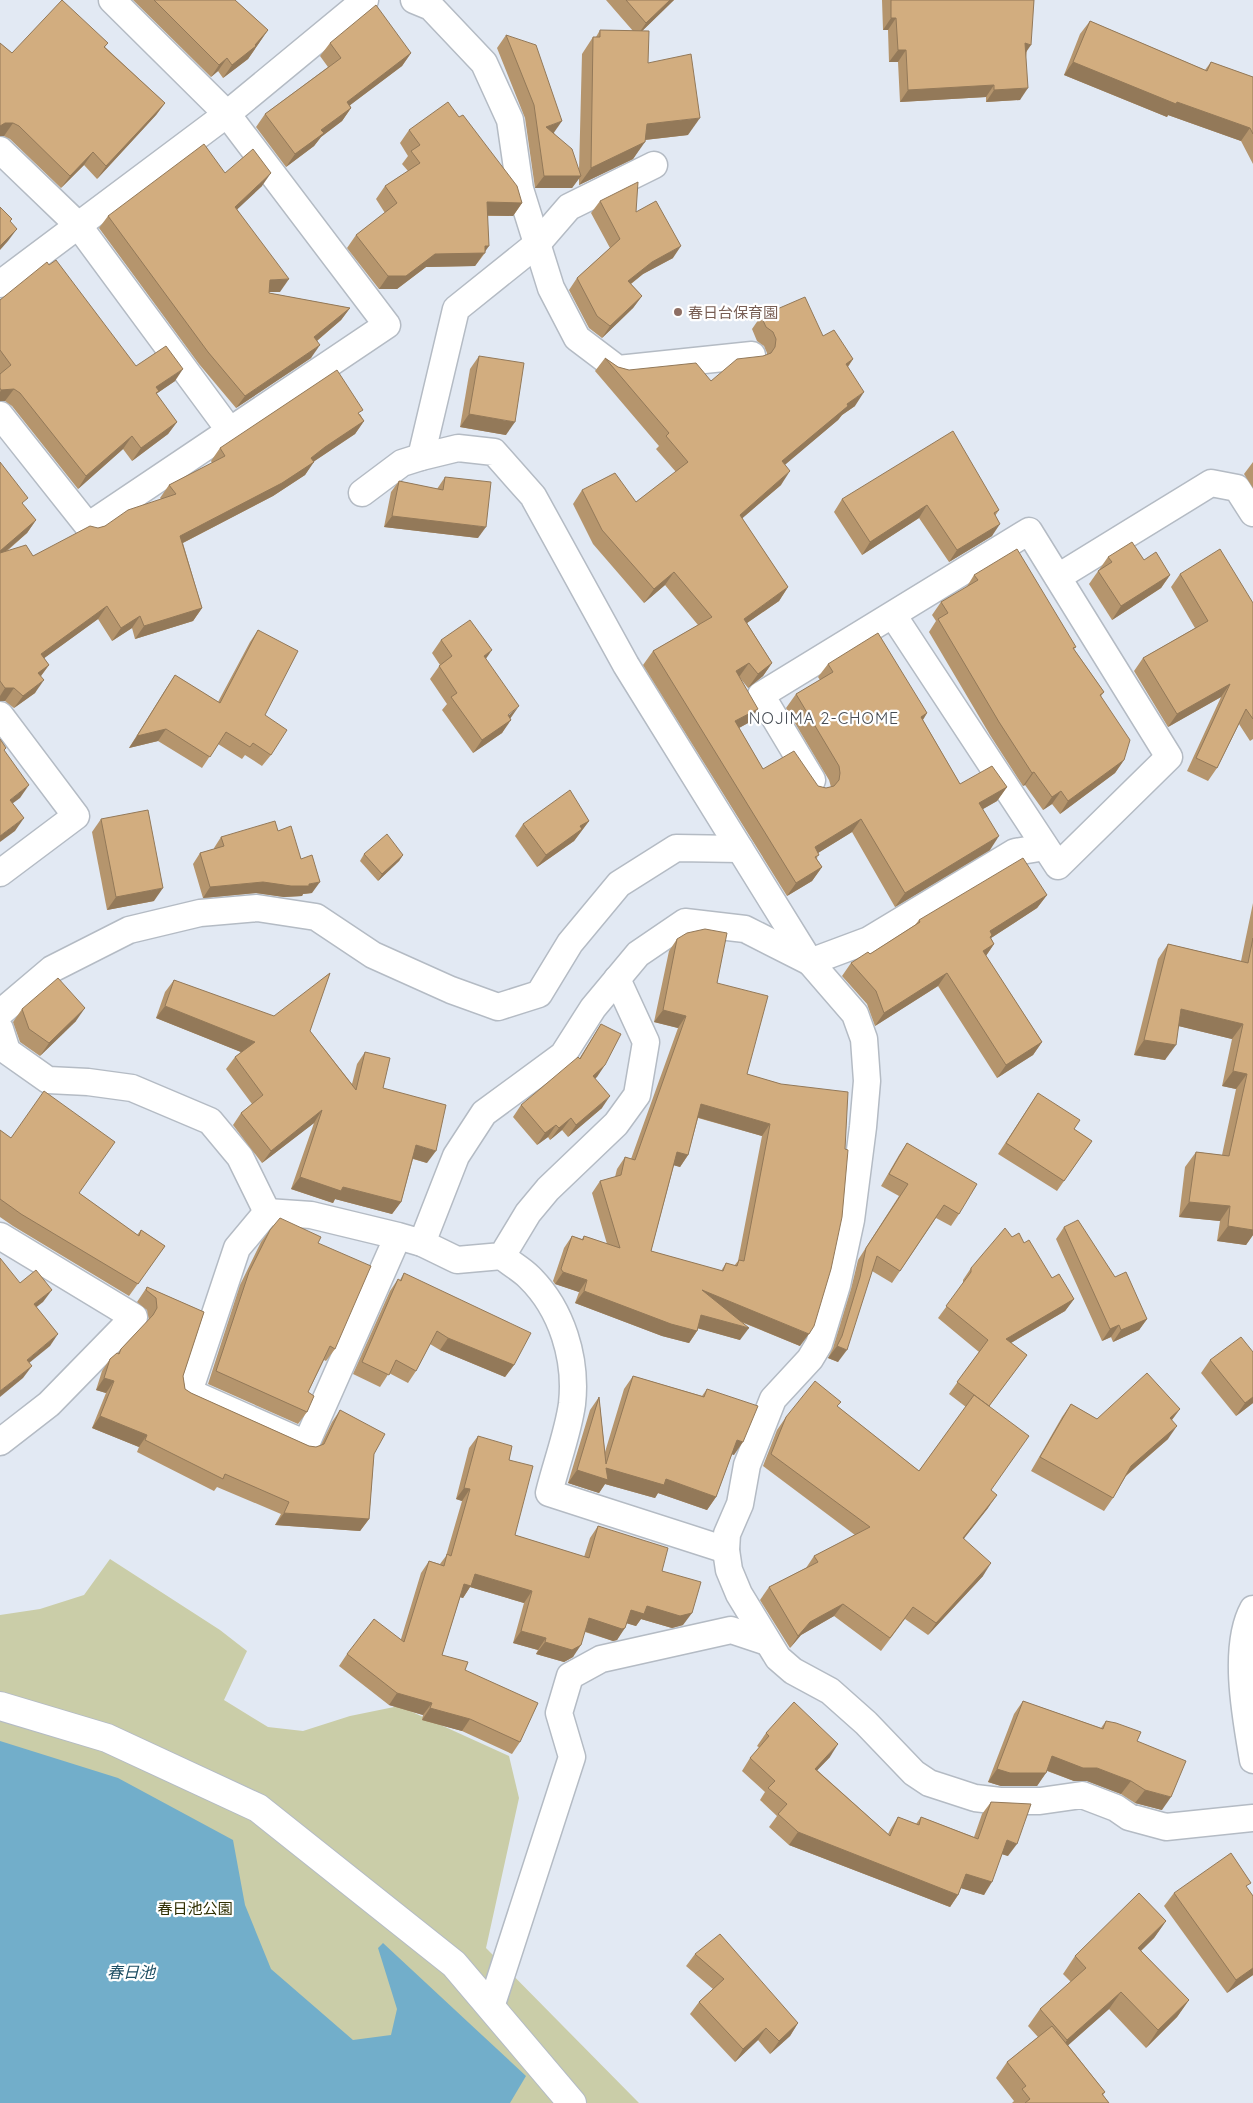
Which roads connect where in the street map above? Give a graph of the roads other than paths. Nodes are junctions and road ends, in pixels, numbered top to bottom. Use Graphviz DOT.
graph roads {
  1 [pos="112,0"];
  2 [pos="365,0"];
  3 [pos="414,0"];
  4 [pos="227,114"];
  5 [pos="0,150"];
  6 [pos="654,165"];
  7 [pos="78,225"];
  8 [pos="537,244"];
  9 [pos="0,284"];
  10 [pos="752,355"];
  11 [pos="0,415"];
  12 [pos="230,431"];
  13 [pos="421,457"];
  14 [pos="362,493"];
  15 [pos="1253,513"];
  16 [pos="1058,577"];
  17 [pos="893,615"];
  18 [pos="0,715"];
  19 [pos="816,788"];
  20 [pos="1045,847"];
  21 [pos="740,849"];
  22 [pos="0,873"];
  23 [pos="810,962"];
  24 [pos="617,980"];
  25 [pos="0,1013"];
  26 [pos="2,1045"];
  27 [pos="266,1212"];
  28 [pos="0,1236"];
  29 [pos="410,1239"];
  30 [pos="502,1256"];
  31 [pos="0,1442"];
  32 [pos="726,1550"];
  33 [pos="1253,1609"];
  34 [pos="767,1642"];
  35 [pos="0,1706"];
  36 [pos="1253,1760"];
  37 [pos="1253,1818"];
  38 [pos="491,2008"];
  39 [pos="572,2103"];
  1 -- 4 [label="street"];
  2 -- 4 [label="street"];
  3 -- 8 [label="street"];
  4 -- 7 [label="street"];
  4 -- 12 [label="street"];
  5 -- 7 [label="street"];
  6 -- 8 [label="street"];
  7 -- 9 [label="street"];
  7 -- 12 [label="street"];
  8 -- 10 [label="street"];
  8 -- 13 [label="street"];
  11 -- 12 [label="street"];
  13 -- 14 [label="street"];
  13 -- 21 [label="street"];
  15 -- 16 [label="street"];
  16 -- 17 [label="street"];
  16 -- 20 [label="street"];
  17 -- 19 [label="street"];
  17 -- 20 [label="street"];
  18 -- 22 [label="street"];
  20 -- 23 [label="street"];
  21 -- 23 [label="street"];
  21 -- 25 [label="street"];
  23 -- 24 [label="street"];
  23 -- 32 [label="street"];
  24 -- 29 [label="street"];
  24 -- 30 [label="street"];
  26 -- 27 [label="street"];
  27 -- 29 [label="street"];
  27 -- 29 [label="street"];
  28 -- 31 [label="street"];
  29 -- 30 [label="street"];
  30 -- 32 [label="street"];
  32 -- 34 [label="street"];
  33 -- 36 [label="street"];
  34 -- 37 [label="street"];
  34 -- 38 [label="street"];
  35 -- 38 [label="street"];
  38 -- 39 [label="street"];
}
